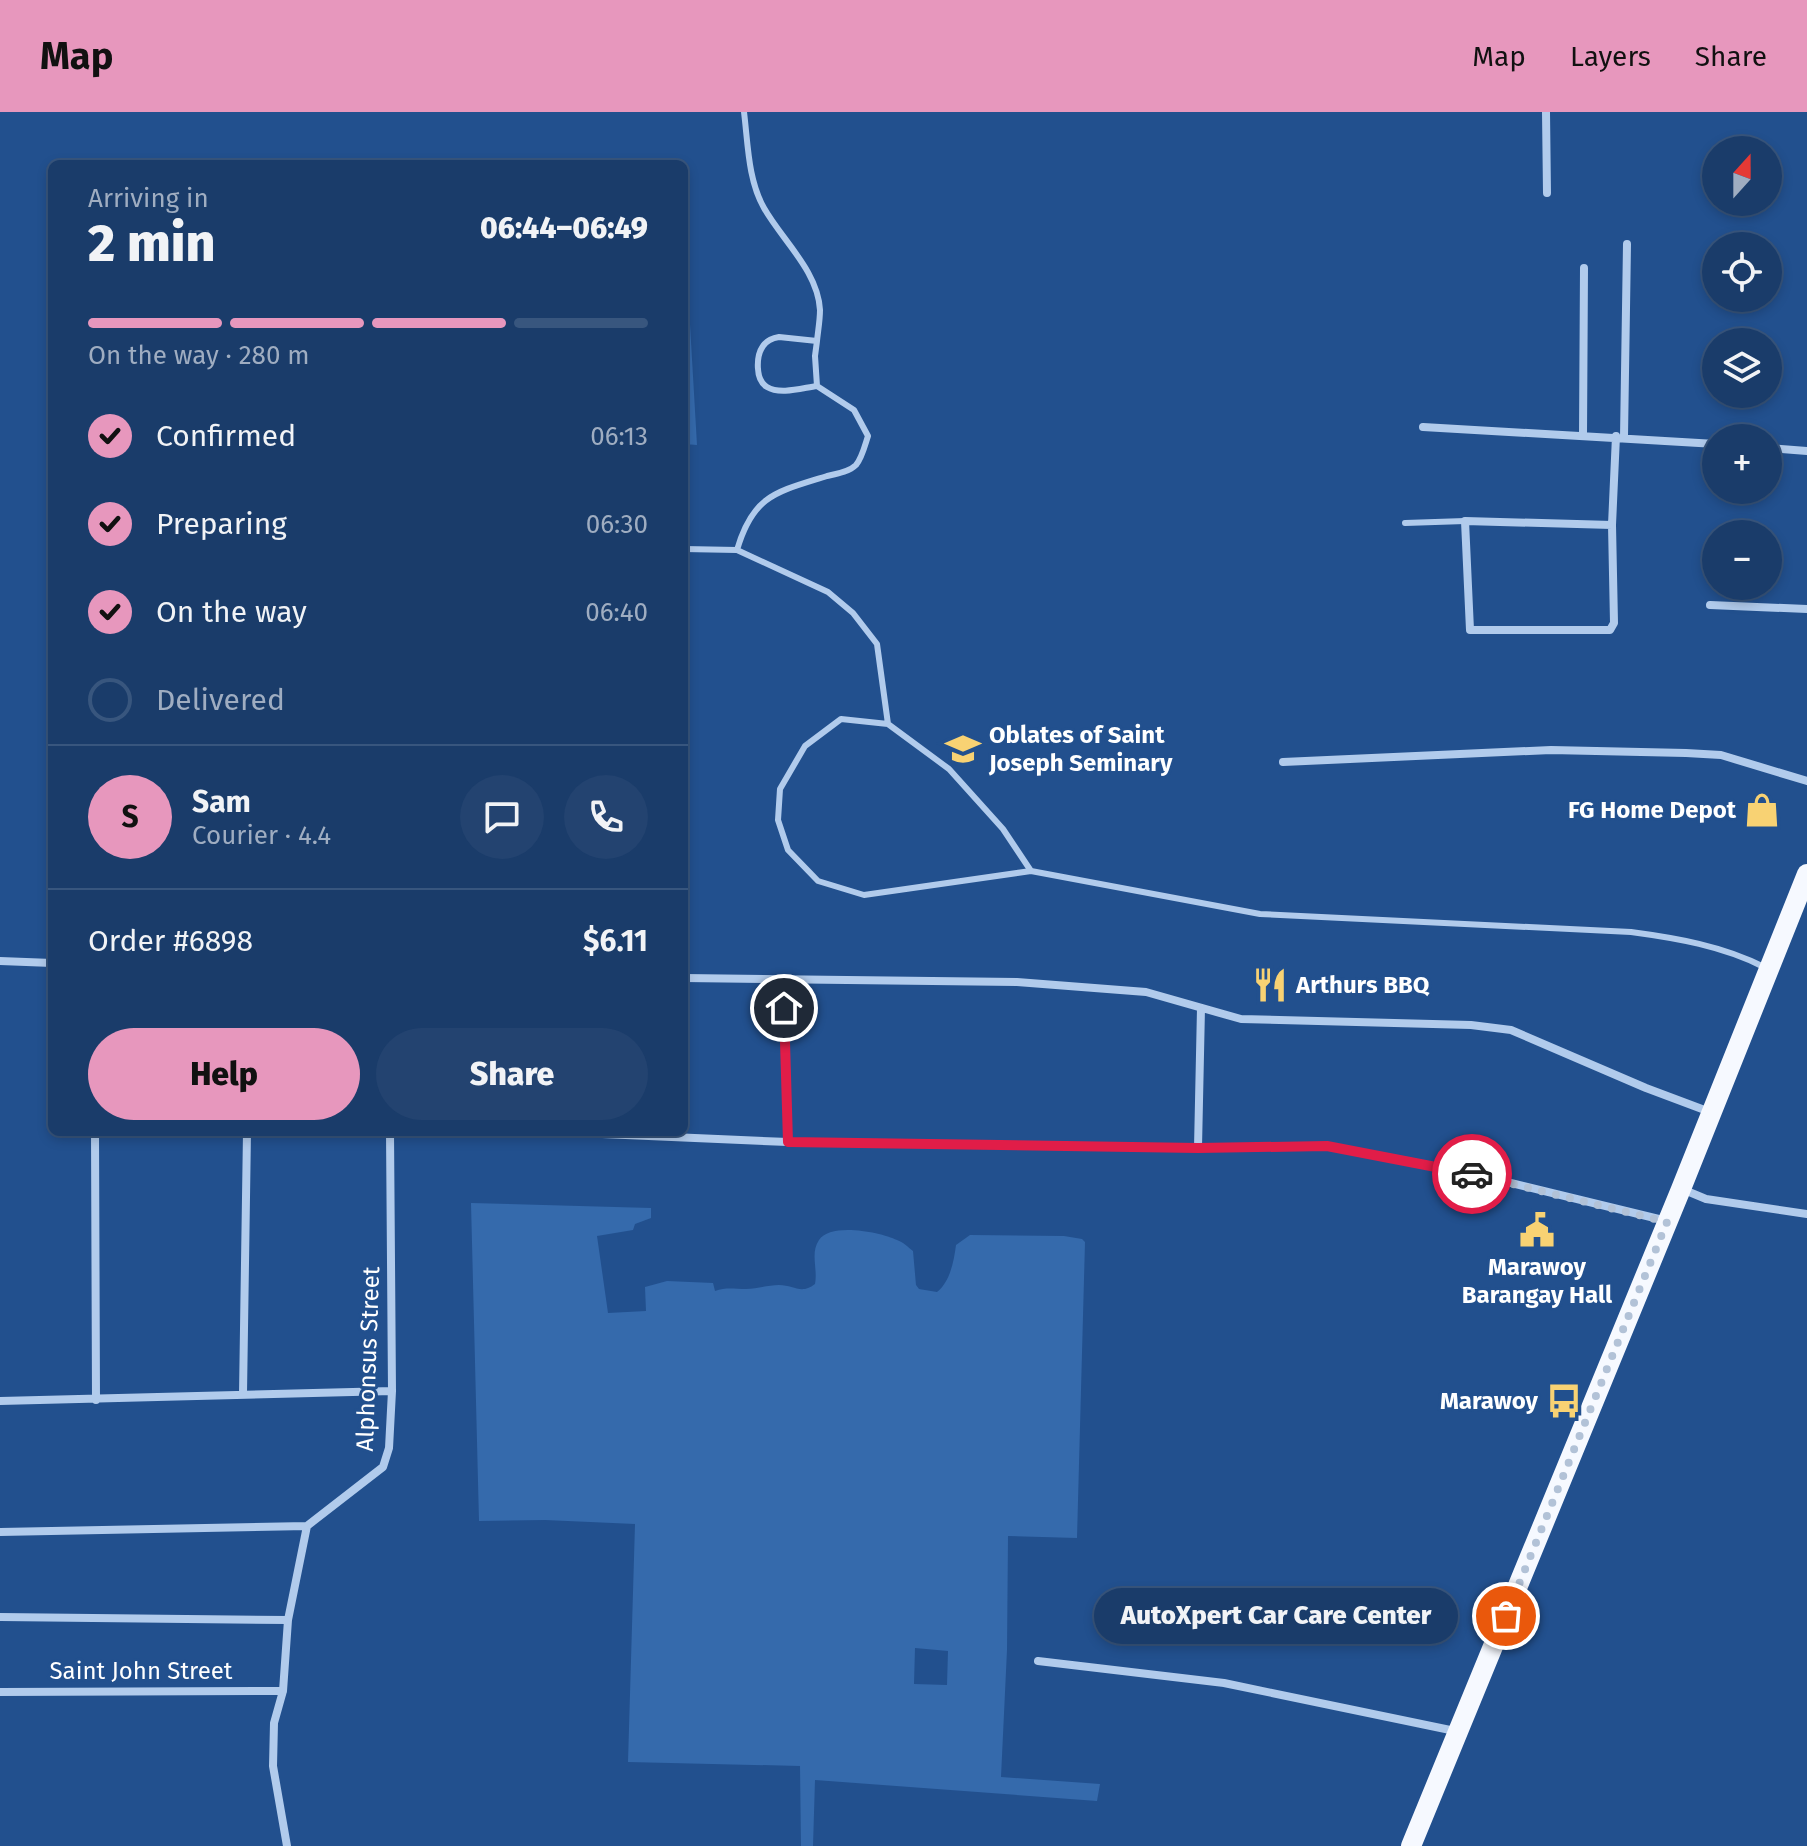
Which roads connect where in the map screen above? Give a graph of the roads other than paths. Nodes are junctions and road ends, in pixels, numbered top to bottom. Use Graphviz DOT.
graph roads {
  1 [pos="744,112"];
  2 [pos="1546,112"];
  3 [pos="1547,193"];
  4 [pos="1627,244"];
  5 [pos="1584,268"];
  6 [pos="817,341"];
  7 [pos="817,386"];
  8 [pos="1423,427"];
  9 [pos="1583,435"];
  10 [pos="1620,437"];
  11 [pos="1702,443"];
  12 [pos="1782,449"];
  13 [pos="1807,451"];
  14 [pos="1465,521"];
  15 [pos="1405,523"];
  16 [pos="1612,525"];
  17 [pos="688,549"];
  18 [pos="737,550"];
  19 [pos="1710,605"];
  20 [pos="1807,609"];
  21 [pos="888,724"];
  22 [pos="1283,762"];
  23 [pos="1807,781"];
  24 [pos="1031,871"];
  25 [pos="1807,874"];
  26 [pos="0,961"];
  27 [pos="48,963"];
  28 [pos="1768,969"];
  29 [pos="688,978"];
  30 [pos="783,981"];
  31 [pos="1201,1008"];
  32 [pos="1711,1112"];
  33 [pos="95,1136"];
  34 [pos="247,1136"];
  35 [pos="390,1136"];
  36 [pos="649,1136"];
  37 [pos="788,1142"];
  38 [pos="1198,1148"];
  39 [pos="1681,1189"];
  40 [pos="1807,1214"];
  41 [pos="1667,1222"];
  42 [pos="392,1391"];
  43 [pos="243,1394"];
  44 [pos="96,1400"];
  45 [pos="0,1401"];
  46 [pos="307,1526"];
  47 [pos="0,1532"];
  48 [pos="0,1617"];
  49 [pos="288,1620"];
  50 [pos="1038,1661"];
  51 [pos="283,1691"];
  52 [pos="0,1692"];
  53 [pos="1458,1731"];
  54 [pos="287,1846"];
  55 [pos="1411,1846"];
  1 -- 6 [label="lane"];
  2 -- 3 [label="street"];
  4 -- 10 [label="street"];
  5 -- 9 [label="street"];
  6 -- 7 [label="lane"];
  6 -- 7 [label="lane"];
  7 -- 18 [label="lane"];
  8 -- 9 [label="street"];
  9 -- 10 [label="street"];
  10 -- 11 [label="street"];
  10 -- 16 [label="street"];
  12 -- 13 [label="street"];
  14 -- 15 [label="lane"];
  14 -- 16 [label="street"];
  14 -- 16 [label="street"];
  17 -- 18 [label="lane"];
  18 -- 21 [label="lane"];
  19 -- 20 [label="street"];
  21 -- 24 [label="lane"];
  21 -- 24 [label="lane"];
  22 -- 23 [label="street"];
  24 -- 28 [label="lane"];
  25 -- 28 [label="main road"];
  26 -- 27 [label="street"];
  28 -- 32 [label="main road"];
  29 -- 30 [label="street"];
  30 -- 31 [label="street"];
  30 -- 37 [label="street"];
  31 -- 32 [label="street"];
  31 -- 38 [label="street"];
  32 -- 39 [label="main road"];
  33 -- 44 [label="street"];
  34 -- 43 [label="street"];
  35 -- 42 [label="street, Alphonsus Street"];
  36 -- 37 [label="street"];
  37 -- 38 [label="street"];
  38 -- 41 [label="street"];
  39 -- 40 [label="street"];
  39 -- 41 [label="main road"];
  41 -- 53 [label="main road"];
  42 -- 43 [label="street"];
  42 -- 46 [label="street, Alphonsus Street"];
  43 -- 44 [label="street"];
  44 -- 45 [label="street"];
  46 -- 47 [label="street"];
  46 -- 49 [label="street"];
  48 -- 49 [label="street"];
  49 -- 51 [label="street"];
  50 -- 53 [label="street"];
  51 -- 52 [label="street, Saint John Street"];
  51 -- 54 [label="street"];
  53 -- 55 [label="main road"];
}
